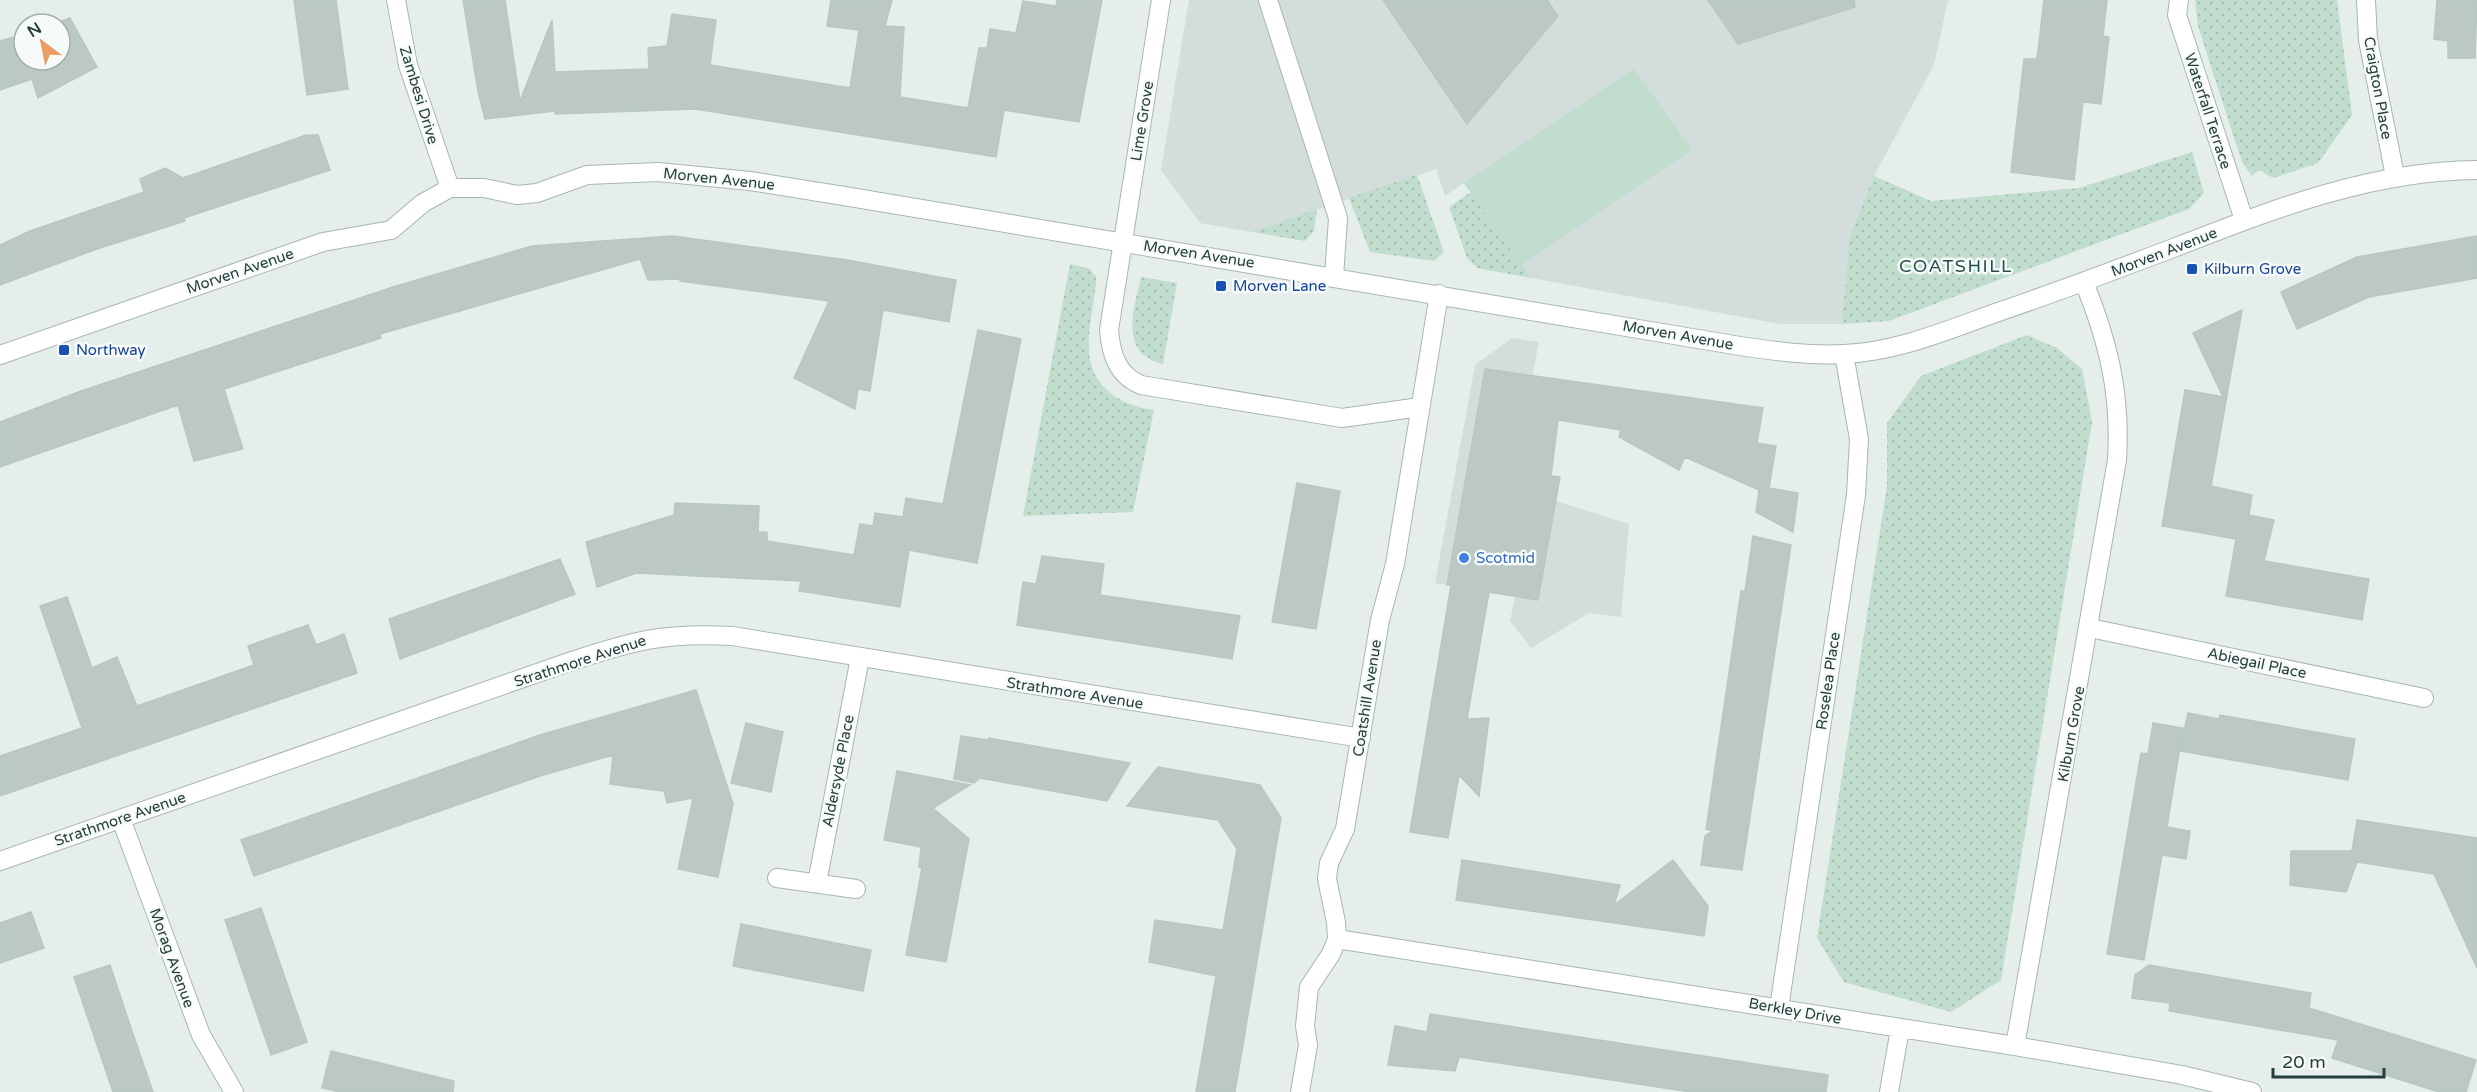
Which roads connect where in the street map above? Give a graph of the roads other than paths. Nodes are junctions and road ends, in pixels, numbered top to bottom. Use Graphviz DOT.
graph roads {
  1 [pos="396,0"];
  2 [pos="1161,0"];
  3 [pos="1268,0"];
  4 [pos="2179,0"];
  5 [pos="2366,0"];
  6 [pos="2477,170"];
  7 [pos="2395,176"];
  8 [pos="450,188"];
  9 [pos="2244,220"];
  10 [pos="1122,241"];
  11 [pos="1334,276"];
  12 [pos="2084,282"];
  13 [pos="1439,294"];
  14 [pos="1844,354"];
  15 [pos="0,355"];
  16 [pos="1420,407"];
  17 [pos="2090,628"];
  18 [pos="860,658"];
  19 [pos="2424,698"];
  20 [pos="1361,738"];
  21 [pos="121,819"];
  22 [pos="0,861"];
  23 [pos="777,878"];
  24 [pos="817,883"];
  25 [pos="856,889"];
  26 [pos="1336,939"];
  27 [pos="1779,1008"];
  28 [pos="1900,1029"];
  29 [pos="2015,1046"];
  30 [pos="234,1092"];
  31 [pos="1300,1092"];
  32 [pos="1889,1092"];
  33 [pos="2252,1092"];
  1 -- 8 [label="street, Zambesi Drive"];
  2 -- 10 [label="street, Lime Grove"];
  3 -- 11 [label="street"];
  4 -- 9 [label="street, Waterfall Terrace"];
  5 -- 7 [label="street, Craigton Place"];
  6 -- 7 [label="street, Morven Avenue"];
  7 -- 9 [label="street, Morven Avenue"];
  8 -- 10 [label="street, Morven Avenue"];
  8 -- 15 [label="street, Morven Avenue"];
  9 -- 12 [label="street, Morven Avenue"];
  10 -- 11 [label="street, Morven Avenue"];
  10 -- 16 [label="street, Lime Grove"];
  11 -- 13 [label="street, Morven Avenue"];
  12 -- 14 [label="street, Morven Avenue"];
  12 -- 17 [label="street, Kilburn Grove"];
  13 -- 14 [label="street, Morven Avenue"];
  13 -- 16 [label="street, Coatshill Avenue"];
  14 -- 27 [label="street, Roselea Place"];
  16 -- 20 [label="street, Coatshill Avenue"];
  17 -- 19 [label="street, Abiegail Place"];
  17 -- 29 [label="street, Kilburn Grove"];
  18 -- 20 [label="street, Strathmore Avenue"];
  18 -- 21 [label="street, Strathmore Avenue"];
  18 -- 24 [label="street, Aldersyde Place"];
  20 -- 26 [label="street, Coatshill Avenue"];
  21 -- 22 [label="street, Strathmore Avenue"];
  21 -- 30 [label="street, Morag Avenue"];
  23 -- 24 [label="street"];
  24 -- 25 [label="street"];
  26 -- 27 [label="street, Berkley Drive"];
  26 -- 31 [label="street"];
  27 -- 28 [label="street, Berkley Drive"];
  28 -- 29 [label="street, Berkley Drive"];
  28 -- 32 [label="street"];
  29 -- 33 [label="street, Berkley Drive"];
}
